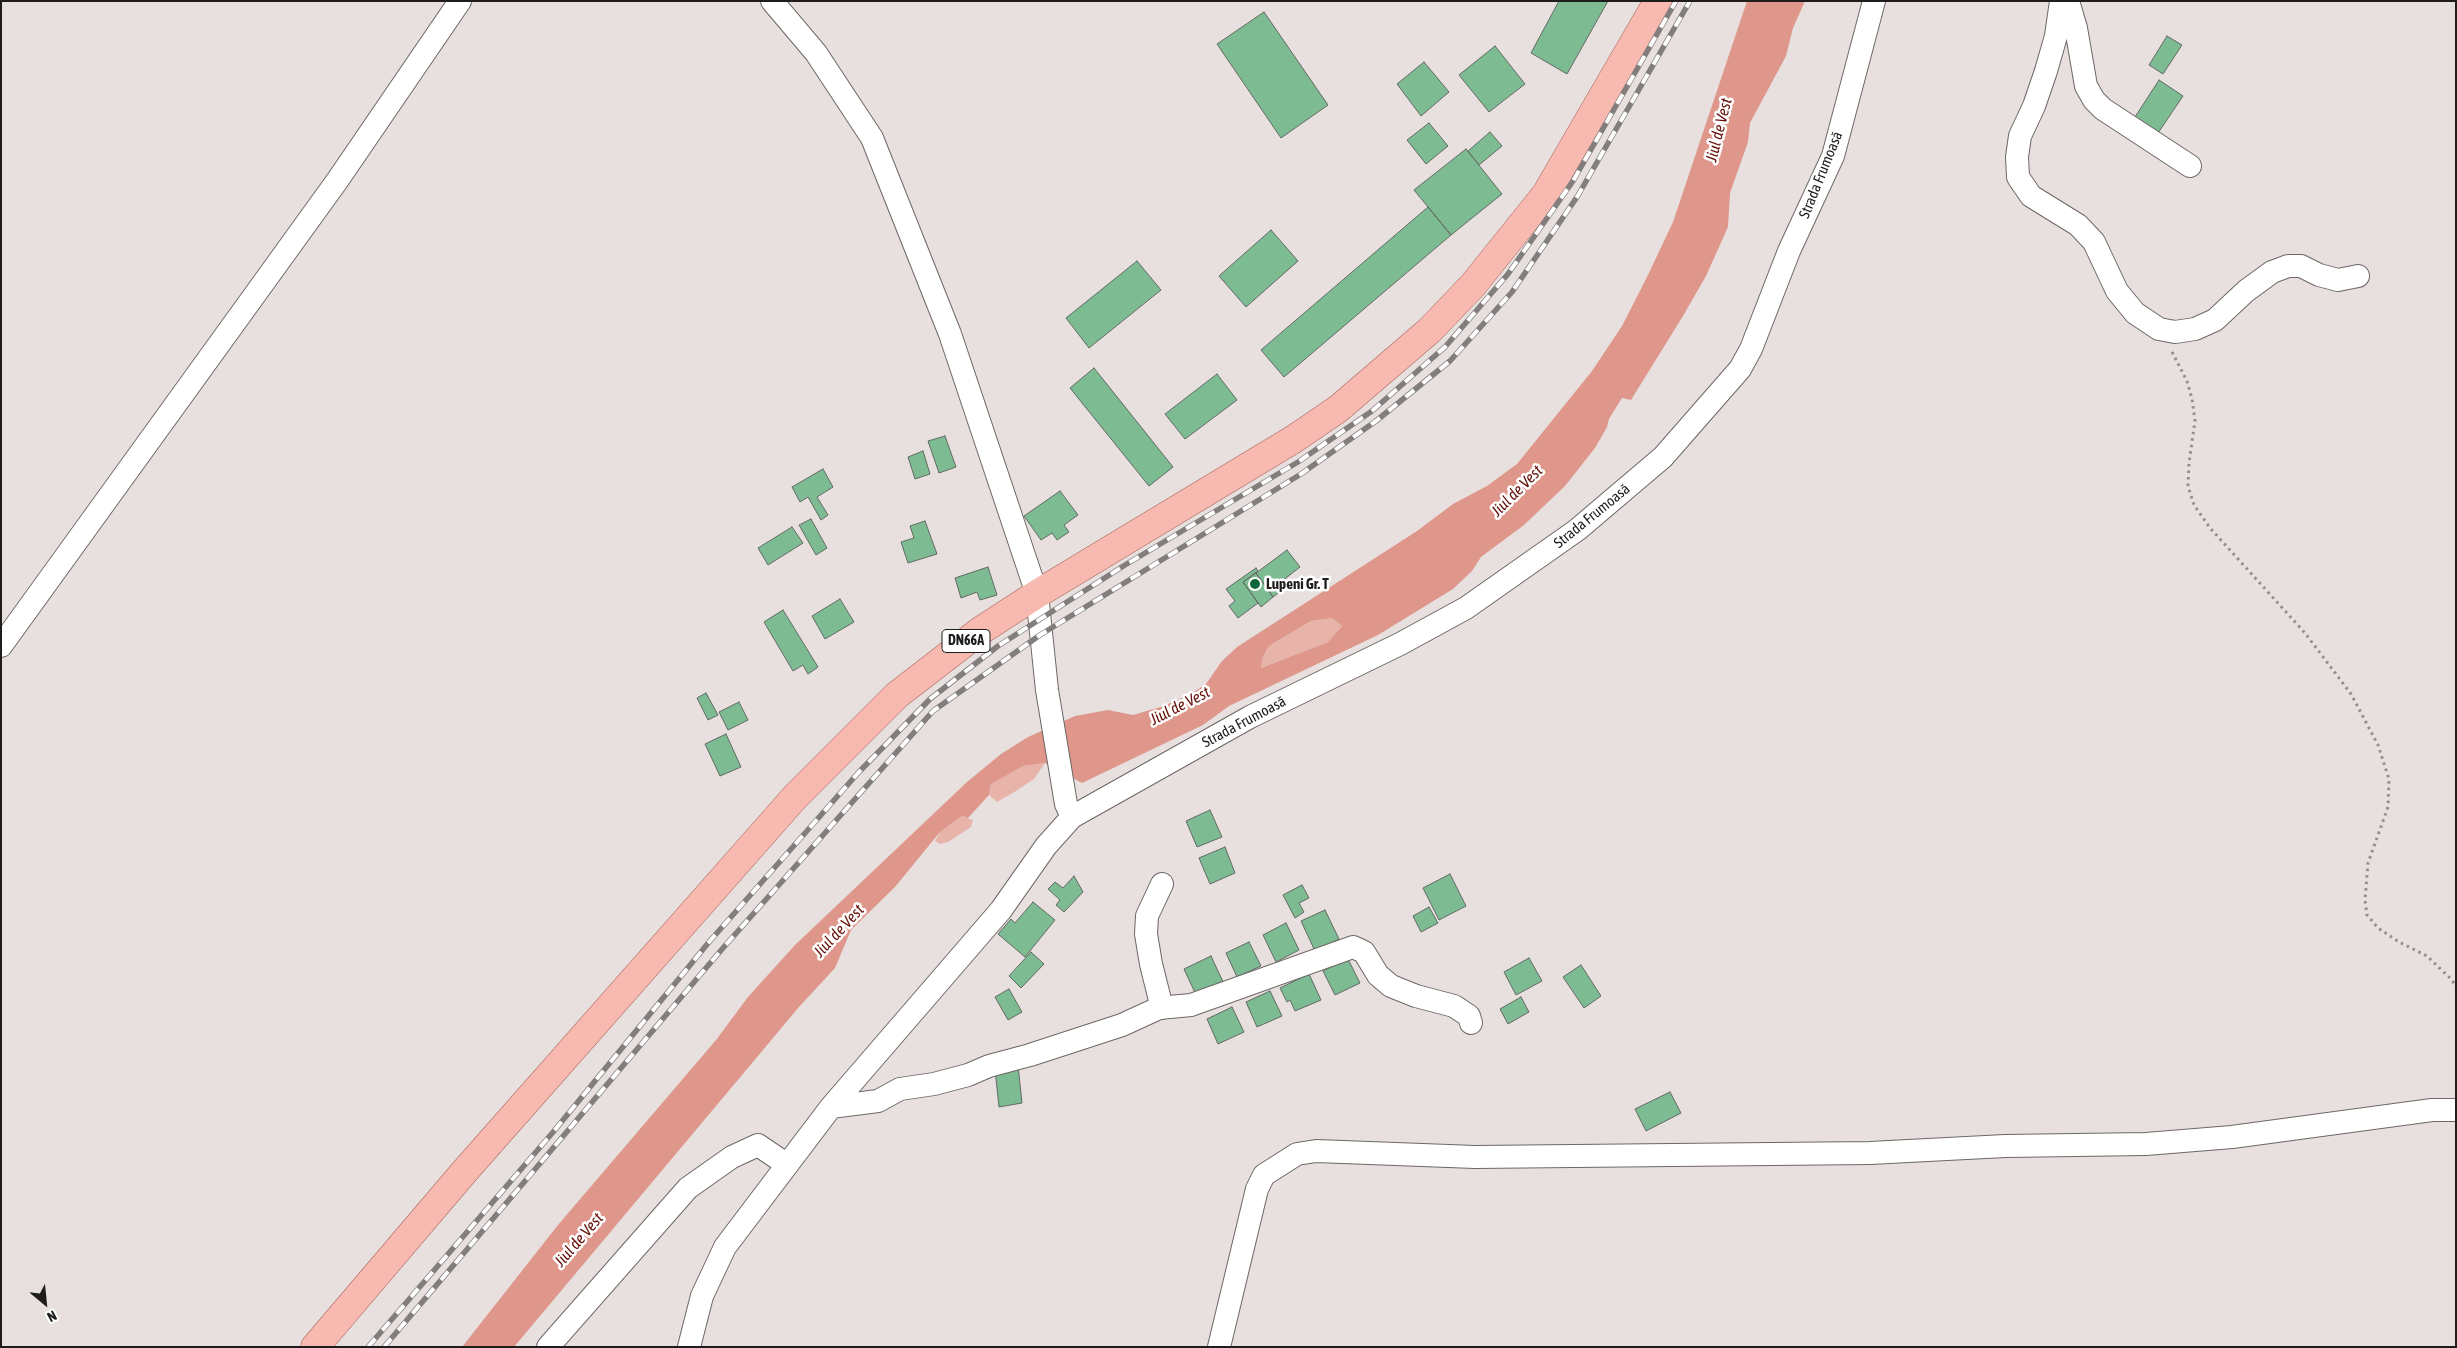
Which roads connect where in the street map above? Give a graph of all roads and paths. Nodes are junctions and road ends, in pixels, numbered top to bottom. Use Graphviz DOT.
graph roads {
  1 [pos="460,1"];
  2 [pos="772,1"];
  3 [pos="1658,1"];
  4 [pos="1874,1"];
  5 [pos="2061,1"];
  6 [pos="2068,1"];
  7 [pos="2190,166"];
  8 [pos="2358,276"];
  9 [pos="2159,329"];
  10 [pos="1037,594"];
  11 [pos="1,646"];
  12 [pos="1069,810"];
  13 [pos="1162,884"];
  14 [pos="2456,987"];
  15 [pos="1162,1008"];
  16 [pos="1471,1023"];
  17 [pos="831,1107"];
  18 [pos="2456,1110"];
  19 [pos="786,1164"];
  20 [pos="314,1347"];
  21 [pos="548,1347"];
  22 [pos="689,1347"];
  23 [pos="1219,1347"];
  1 -- 11 [label="street"];
  2 -- 10 [label="street"];
  3 -- 10 [label="main road, DN66A"];
  4 -- 12 [label="street, Strada Frumoasă"];
  5 -- 9 [label="street"];
  6 -- 7 [label="street"];
  8 -- 9 [label="street"];
  9 -- 14 [label="path"];
  10 -- 12 [label="street"];
  10 -- 20 [label="main road, DN66A"];
  12 -- 17 [label="street"];
  13 -- 15 [label="street"];
  15 -- 16 [label="street"];
  15 -- 17 [label="street"];
  17 -- 19 [label="street"];
  18 -- 23 [label="street"];
  19 -- 21 [label="street"];
  19 -- 22 [label="street"];
}
